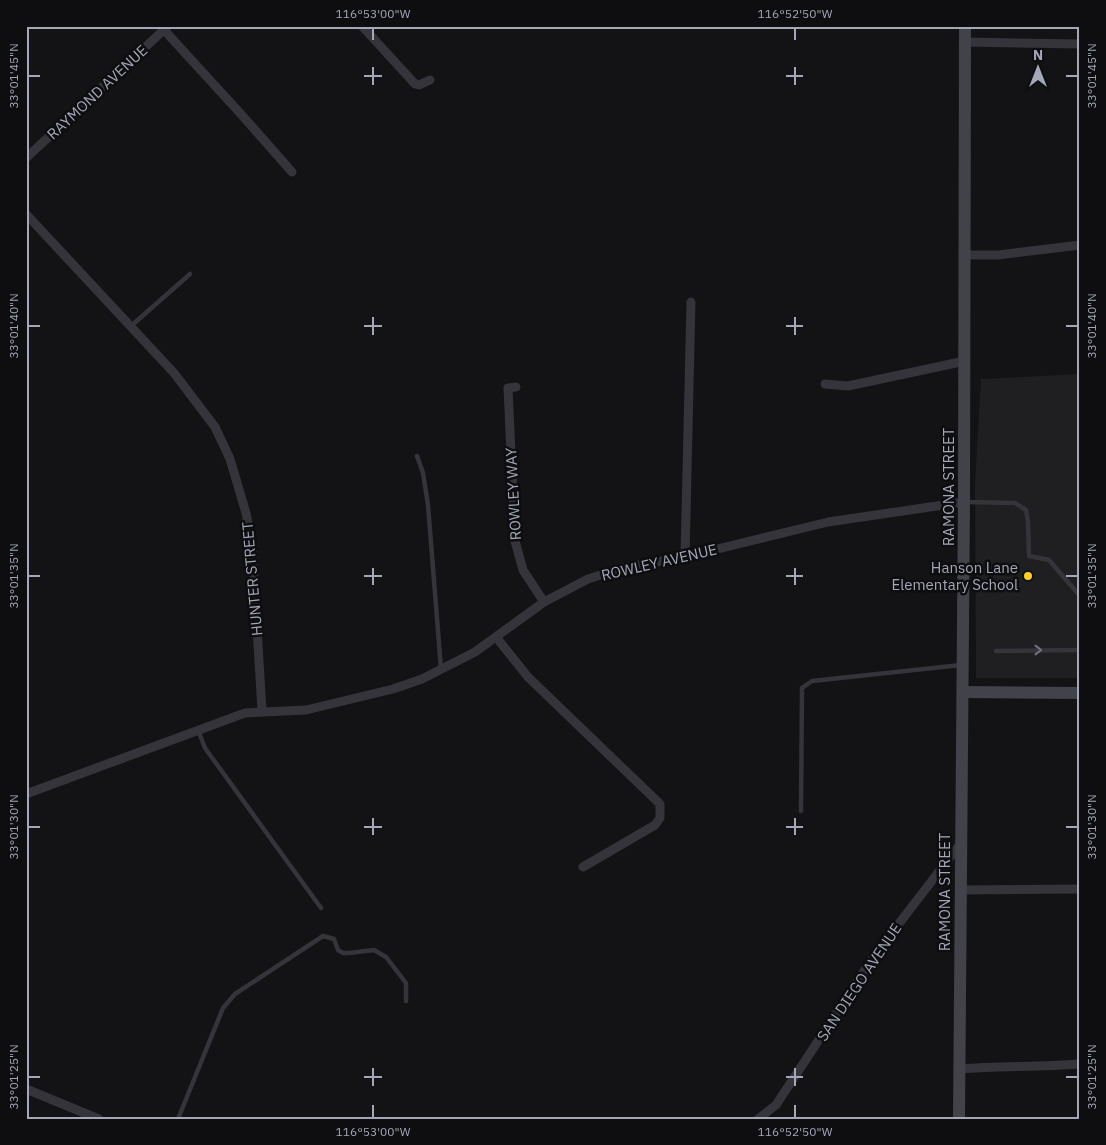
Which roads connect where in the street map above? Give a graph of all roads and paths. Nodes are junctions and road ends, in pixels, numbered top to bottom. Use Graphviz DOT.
graph roads {
  1 [pos="362,26"];
  2 [pos="965,26"];
  3 [pos="166,28"];
  4 [pos="965,42"];
  5 [pos="1080,44"];
  6 [pos="430,80"];
  7 [pos="26,158"];
  8 [pos="292,172"];
  9 [pos="26,214"];
  10 [pos="1080,245"];
  11 [pos="965,255"];
  12 [pos="190,274"];
  13 [pos="691,302"];
  14 [pos="131,326"];
  15 [pos="965,361"];
  16 [pos="826,384"];
  17 [pos="516,387"];
  18 [pos="417,456"];
  19 [pos="964,502"];
  20 [pos="685,557"];
  21 [pos="1080,596"];
  22 [pos="544,602"];
  23 [pos="496,637"];
  24 [pos="1080,650"];
  25 [pos="996,651"];
  26 [pos="963,664"];
  27 [pos="441,670"];
  28 [pos="963,692"];
  29 [pos="1080,693"];
  30 [pos="262,712"];
  31 [pos="198,730"];
  32 [pos="26,794"];
  33 [pos="801,811"];
  34 [pos="960,843"];
  35 [pos="583,868"];
  36 [pos="1080,889"];
  37 [pos="960,890"];
  38 [pos="320,908"];
  39 [pos="406,1001"];
  40 [pos="1080,1064"];
  41 [pos="959,1069"];
  42 [pos="26,1089"];
  43 [pos="100,1119"];
  44 [pos="178,1119"];
  45 [pos="758,1119"];
  46 [pos="959,1119"];
  1 -- 6 [label="street"];
  2 -- 4 [label="main road, RAMONA STREET"];
  3 -- 7 [label="street, RAYMOND AVENUE"];
  3 -- 8 [label="street"];
  4 -- 5 [label="street"];
  4 -- 11 [label="main road, RAMONA STREET"];
  9 -- 14 [label="street, HUNTER STREET"];
  10 -- 11 [label="street"];
  11 -- 15 [label="main road, RAMONA STREET"];
  12 -- 14 [label="lane"];
  13 -- 20 [label="street"];
  14 -- 30 [label="street, HUNTER STREET"];
  15 -- 16 [label="street"];
  15 -- 19 [label="main road, RAMONA STREET"];
  17 -- 22 [label="street, ROWLEY WAY"];
  18 -- 27 [label="lane"];
  19 -- 20 [label="street, ROWLEY AVENUE"];
  19 -- 21 [label="lane"];
  19 -- 26 [label="main road, RAMONA STREET"];
  20 -- 22 [label="street, ROWLEY AVENUE"];
  22 -- 23 [label="street, ROWLEY AVENUE"];
  23 -- 27 [label="street, ROWLEY AVENUE"];
  23 -- 35 [label="street"];
  25 -- 24 [label="lane, one-way"];
  26 -- 28 [label="main road, RAMONA STREET"];
  26 -- 33 [label="lane"];
  27 -- 30 [label="street, ROWLEY AVENUE"];
  28 -- 29 [label="main road"];
  28 -- 34 [label="main road, RAMONA STREET"];
  30 -- 31 [label="street"];
  31 -- 32 [label="street"];
  31 -- 38 [label="lane"];
  34 -- 37 [label="main road, RAMONA STREET"];
  34 -- 45 [label="street, SAN DIEGO AVENUE"];
  36 -- 37 [label="street"];
  37 -- 41 [label="main road, RAMONA STREET"];
  39 -- 44 [label="lane"];
  40 -- 41 [label="street"];
  41 -- 46 [label="main road, RAMONA STREET"];
  42 -- 43 [label="street"];
}
